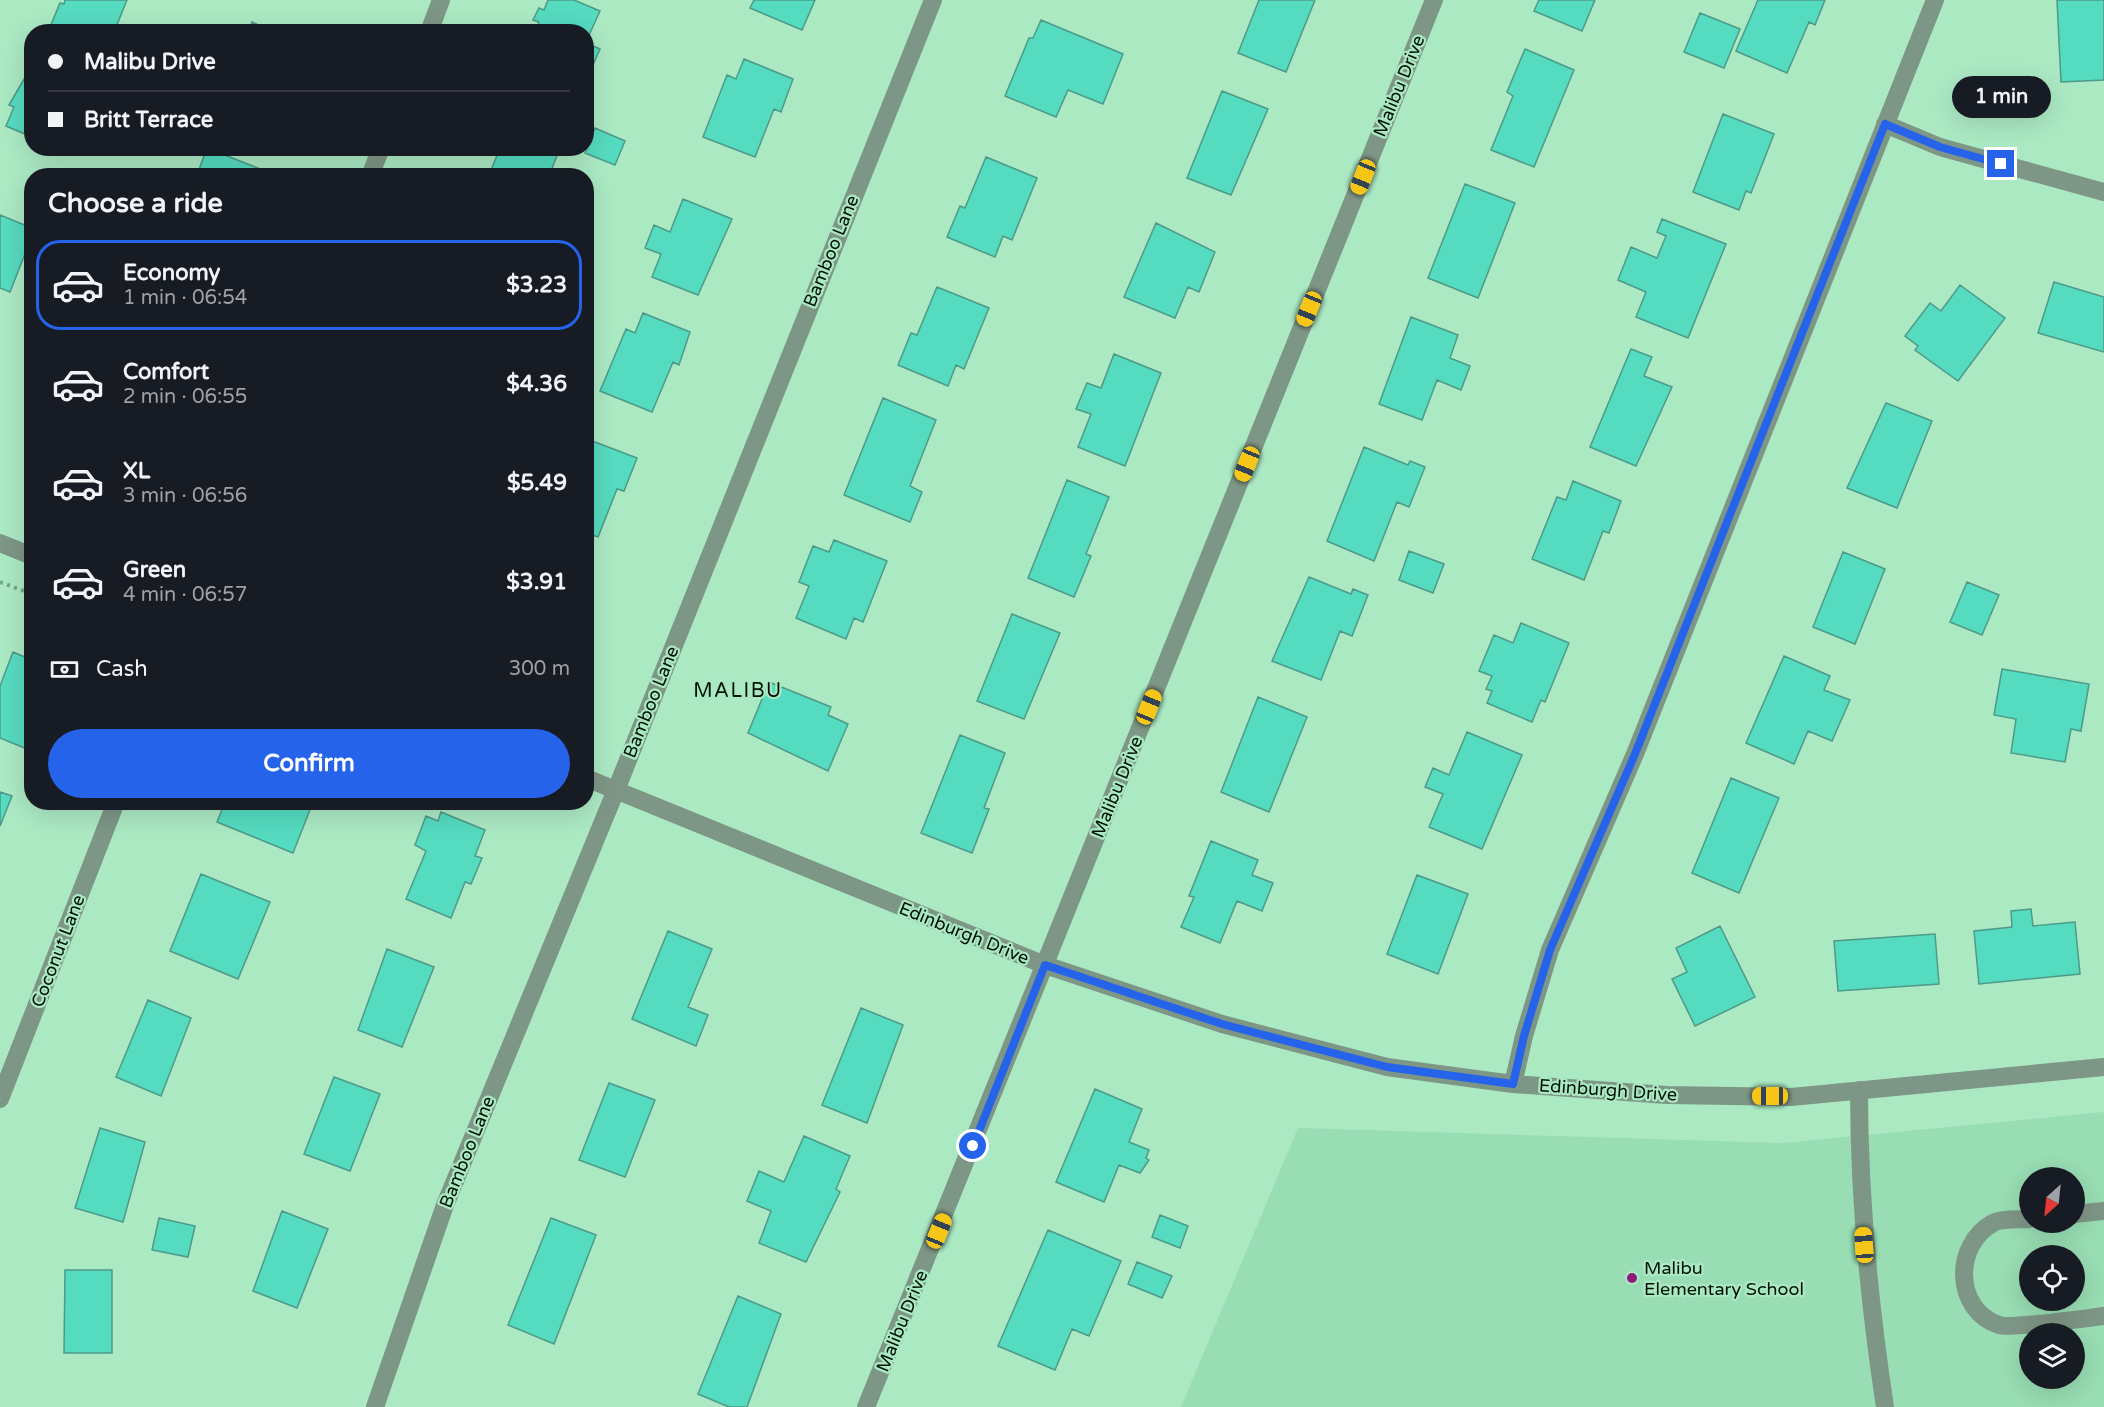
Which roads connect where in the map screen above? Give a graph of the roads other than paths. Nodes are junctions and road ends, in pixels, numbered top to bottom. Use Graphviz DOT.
graph roads {
  1 [pos="441,0"];
  2 [pos="933,0"];
  3 [pos="1434,0"];
  4 [pos="1935,0"];
  5 [pos="432,24"];
  6 [pos="1885,124"];
  7 [pos="2104,192"];
  8 [pos="0,543"];
  9 [pos="24,553"];
  10 [pos="594,781"];
  11 [pos="616,790"];
  12 [pos="113,810"];
  13 [pos="1045,965"];
  14 [pos="2104,1067"];
  15 [pos="1513,1084"];
  16 [pos="1859,1090"];
  17 [pos="0,1099"];
  18 [pos="2104,1211"];
  19 [pos="2085,1213"];
  20 [pos="2019,1220"];
  21 [pos="2104,1316"];
  22 [pos="375,1407"];
  23 [pos="866,1407"];
  24 [pos="1885,1407"];
  1 -- 5 [label="street"];
  2 -- 11 [label="street, Bamboo Lane"];
  3 -- 13 [label="street, Malibu Drive"];
  4 -- 6 [label="street"];
  6 -- 7 [label="street"];
  6 -- 15 [label="street"];
  8 -- 9 [label="street"];
  10 -- 11 [label="street, Edinburgh Drive"];
  11 -- 13 [label="street, Edinburgh Drive"];
  11 -- 22 [label="street, Bamboo Lane"];
  12 -- 17 [label="street, Coconut Lane"];
  13 -- 15 [label="street, Edinburgh Drive"];
  13 -- 23 [label="street, Malibu Drive"];
  14 -- 16 [label="street, Edinburgh Drive"];
  15 -- 16 [label="street, Edinburgh Drive"];
  16 -- 24 [label="street"];
  18 -- 19 [label="street"];
  20 -- 21 [label="street"];
}
